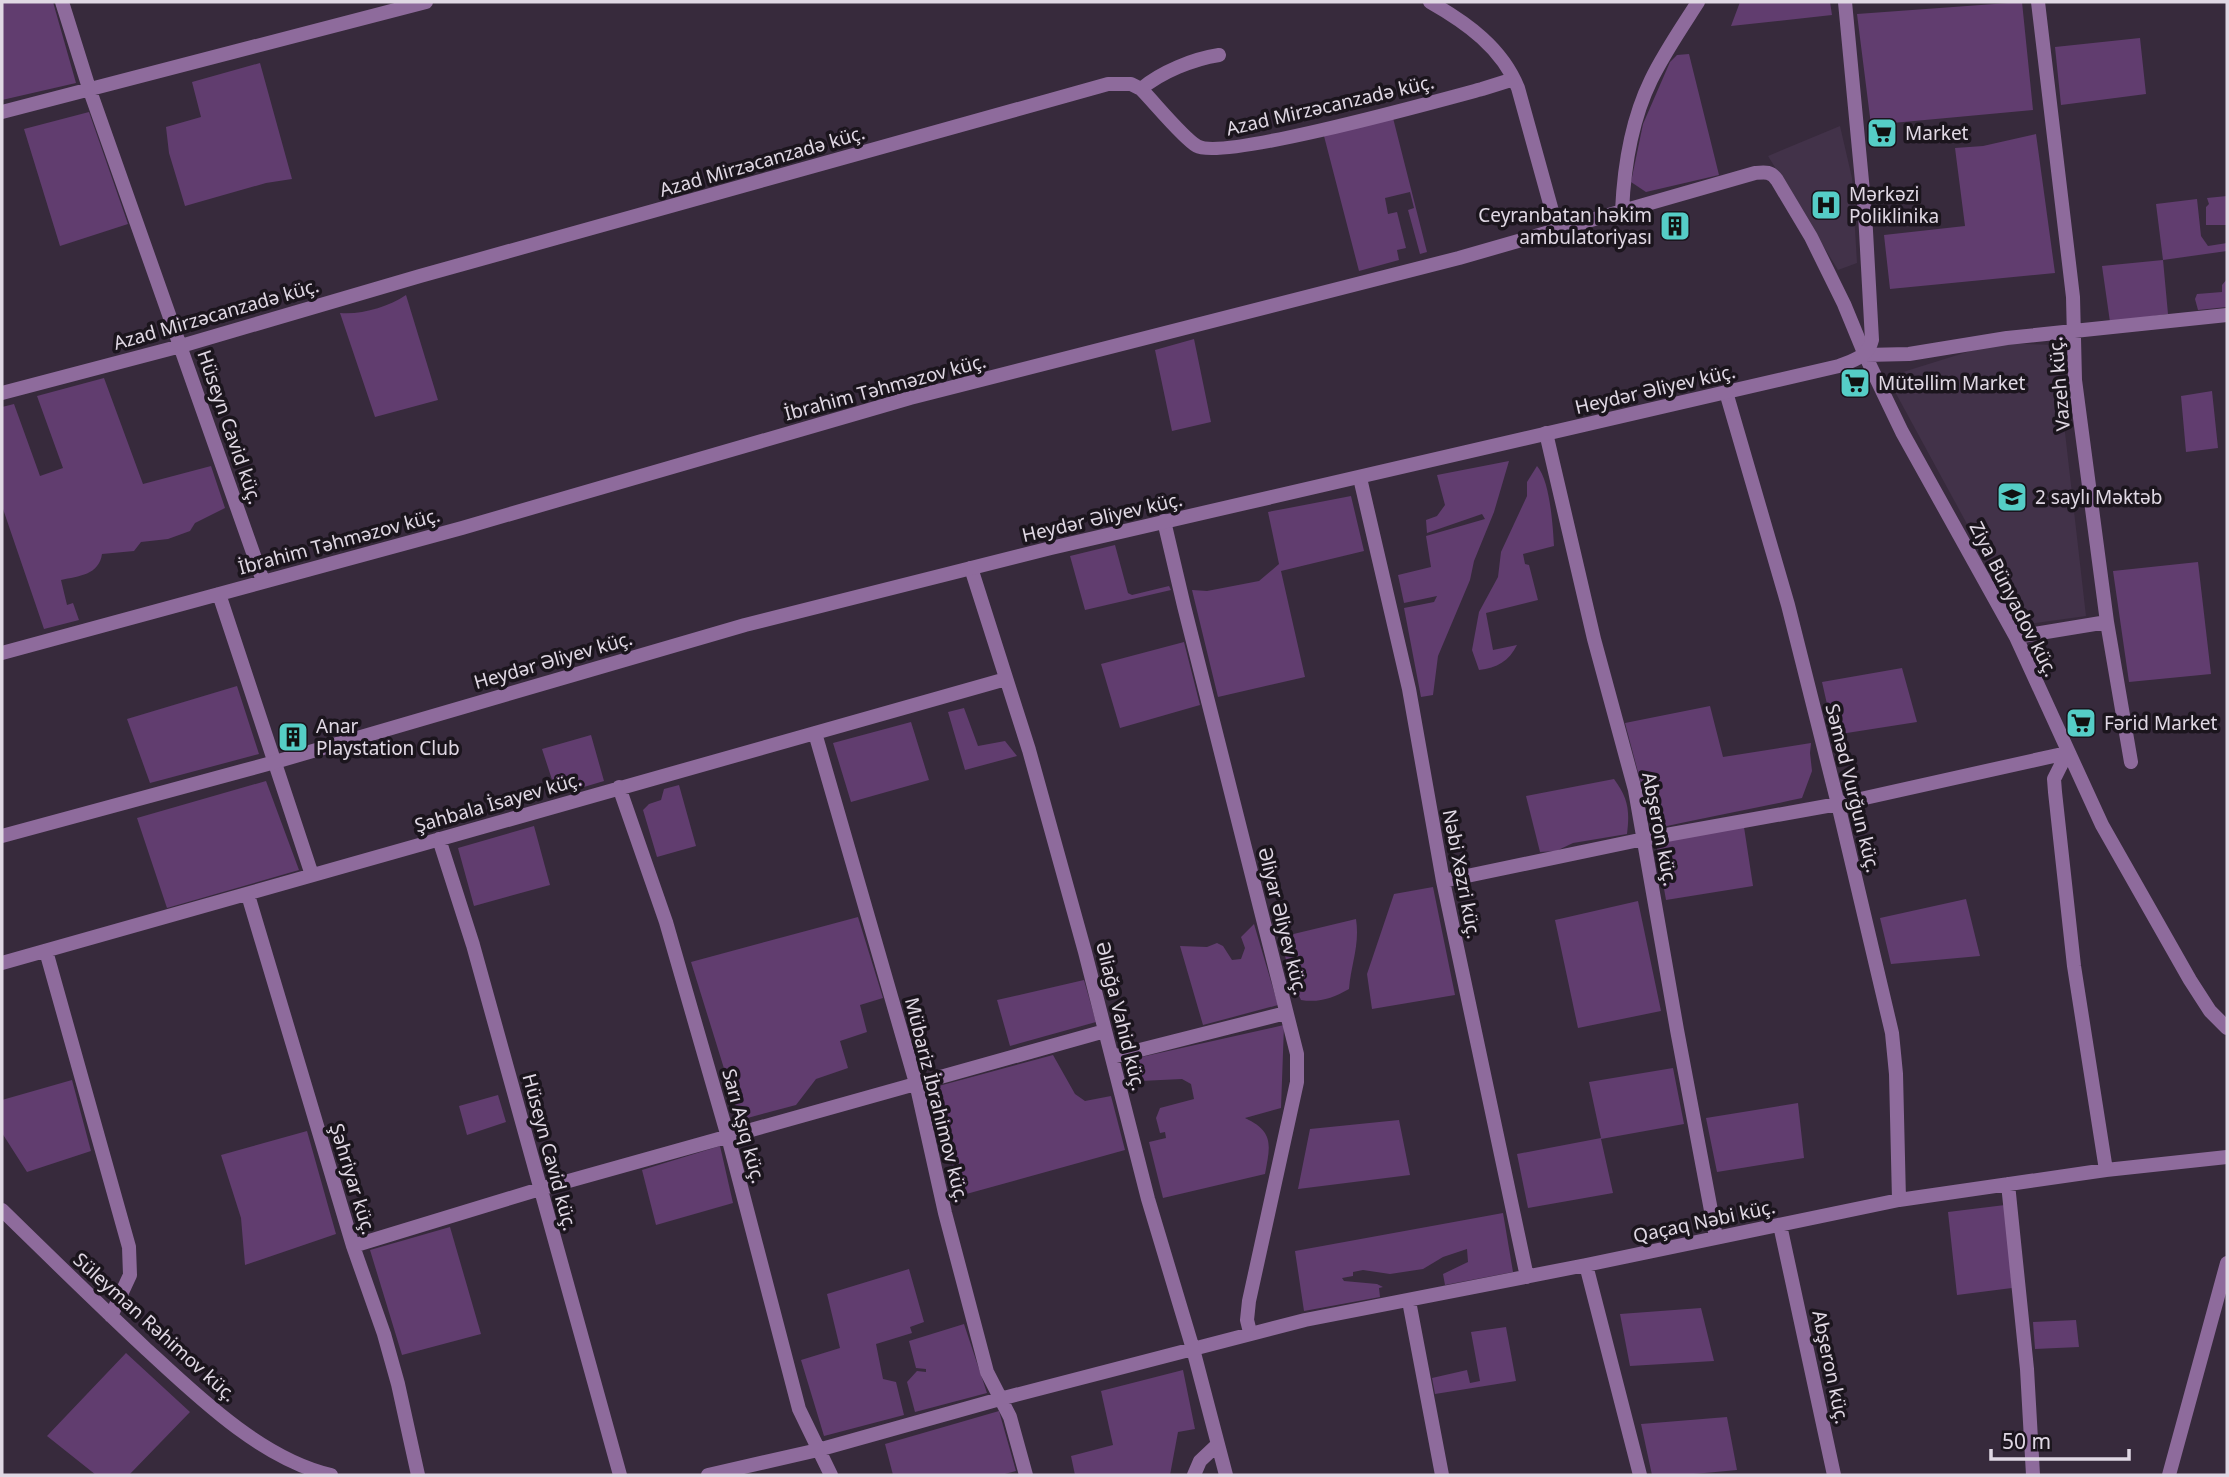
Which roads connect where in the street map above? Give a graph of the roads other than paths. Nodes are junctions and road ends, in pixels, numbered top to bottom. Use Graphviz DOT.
graph roads {
  1 [pos="62,2"];
  2 [pos="426,2"];
  3 [pos="1430,2"];
  4 [pos="1698,2"];
  5 [pos="1845,2"];
  6 [pos="2038,2"];
  7 [pos="1219,55"];
  8 [pos="1514,79"];
  9 [pos="89,88"];
  10 [pos="1141,89"];
  11 [pos="2,112"];
  12 [pos="1777,180"];
  13 [pos="1622,211"];
  14 [pos="1557,229"];
  15 [pos="2227,314"];
  16 [pos="2074,331"];
  17 [pos="181,345"];
  18 [pos="1865,355"];
  19 [pos="1726,392"];
  20 [pos="2,393"];
  21 [pos="1546,433"];
  22 [pos="1360,478"];
  23 [pos="1164,521"];
  24 [pos="971,568"];
  25 [pos="262,581"];
  26 [pos="219,594"];
  27 [pos="2107,622"];
  28 [pos="2016,638"];
  29 [pos="2,653"];
  30 [pos="1006,678"];
  31 [pos="815,733"];
  32 [pos="2067,753"];
  33 [pos="275,762"];
  34 [pos="2131,762"];
  35 [pos="619,786"];
  36 [pos="1838,804"];
  37 [pos="2,836"];
  38 [pos="439,839"];
  39 [pos="1644,839"];
  40 [pos="312,875"];
  41 [pos="1443,881"];
  42 [pos="248,895"];
  43 [pos="46,951"];
  44 [pos="2,963"];
  45 [pos="1286,1013"];
  46 [pos="2227,1028"];
  47 [pos="1105,1031"];
  48 [pos="1112,1057"];
  49 [pos="916,1083"];
  50 [pos="727,1137"];
  51 [pos="2227,1157"];
  52 [pos="2106,1170"];
  53 [pos="2008,1184"];
  54 [pos="540,1189"];
  55 [pos="1899,1200"];
  56 [pos="2,1210"];
  57 [pos="1780,1225"];
  58 [pos="1716,1237"];
  59 [pos="353,1246"];
  60 [pos="2227,1263"];
  61 [pos="1586,1265"];
  62 [pos="1527,1277"];
  63 [pos="1409,1301"];
  64 [pos="111,1316"];
  65 [pos="1250,1332"];
  66 [pos="1193,1349"];
  67 [pos="1000,1398"];
  68 [pos="1218,1444"];
  69 [pos="818,1450"];
  70 [pos="331,1475"];
  71 [pos="418,1475"];
  72 [pos="620,1475"];
  73 [pos="708,1475"];
  74 [pos="831,1475"];
  75 [pos="1026,1475"];
  76 [pos="1194,1475"];
  77 [pos="1226,1475"];
  78 [pos="1442,1475"];
  79 [pos="1640,1475"];
  80 [pos="1834,1475"];
  81 [pos="2034,1475"];
  82 [pos="2169,1475"];
  1 -- 9 [label="street, Hüseyn Cavid küç."];
  2 -- 9 [label="street"];
  3 -- 8 [label="street"];
  4 -- 13 [label="street"];
  5 -- 18 [label="street"];
  6 -- 16 [label="street, Vazeh küç."];
  7 -- 10 [label="street"];
  8 -- 10 [label="street, Azad Mirzəcanzadə küç."];
  8 -- 14 [label="street"];
  9 -- 11 [label="street"];
  9 -- 17 [label="street, Hüseyn Cavid küç."];
  10 -- 17 [label="street, Azad Mirzəcanzadə küç."];
  12 -- 13 [label="street, İbrahim Təhməzov küç."];
  12 -- 18 [label="street, Ziya Bünyadov küç."];
  13 -- 14 [label="street, İbrahim Təhməzov küç."];
  14 -- 25 [label="street, İbrahim Təhməzov küç."];
  15 -- 16 [label="street, Heydər Əliyev küç."];
  16 -- 18 [label="street, Heydər Əliyev küç."];
  16 -- 27 [label="street, Vazeh küç."];
  17 -- 20 [label="street, Azad Mirzəcanzadə küç."];
  17 -- 25 [label="street, Hüseyn Cavid küç."];
  18 -- 19 [label="street, Heydər Əliyev küç."];
  18 -- 28 [label="street, Ziya Bünyadov küç."];
  19 -- 21 [label="street, Heydər Əliyev küç."];
  19 -- 36 [label="street, Səməd Vurğun küç."];
  21 -- 22 [label="street, Heydər Əliyev küç."];
  21 -- 39 [label="street, Abşeron küç."];
  22 -- 23 [label="street, Heydər Əliyev küç."];
  22 -- 41 [label="street, Nəbi Xəzri küç."];
  23 -- 24 [label="street, Heydər Əliyev küç."];
  23 -- 45 [label="street, Əliyar Əliyev küç."];
  24 -- 30 [label="street, Əliağa Vahid küç."];
  24 -- 33 [label="street, Heydər Əliyev küç."];
  25 -- 26 [label="street, İbrahim Təhməzov küç."];
  26 -- 29 [label="street, İbrahim Təhməzov küç."];
  26 -- 33 [label="street"];
  27 -- 28 [label="street"];
  27 -- 34 [label="street, Vazeh küç."];
  28 -- 32 [label="street, Ziya Bünyadov küç."];
  30 -- 31 [label="street, Şahbala İsayev küç."];
  30 -- 47 [label="street, Əliağa Vahid küç."];
  31 -- 35 [label="street, Şahbala İsayev küç."];
  31 -- 49 [label="street, Mübariz İbrahimov küç."];
  32 -- 36 [label="street"];
  32 -- 46 [label="street, Ziya Bünyadov küç."];
  32 -- 52 [label="street"];
  33 -- 37 [label="street, Heydər Əliyev küç."];
  33 -- 40 [label="street"];
  35 -- 38 [label="street, Şahbala İsayev küç."];
  35 -- 50 [label="street, Sarı Aşıq küç."];
  36 -- 39 [label="street"];
  36 -- 55 [label="street, Səməd Vurğun küç."];
  38 -- 40 [label="street, Şahbala İsayev küç."];
  38 -- 54 [label="street, Hüseyn Cavid küç."];
  39 -- 41 [label="street"];
  39 -- 58 [label="street, Abşeron küç."];
  40 -- 42 [label="street, Şahbala İsayev küç."];
  41 -- 62 [label="street, Nəbi Xəzri küç."];
  42 -- 43 [label="street, Şahbala İsayev küç."];
  42 -- 59 [label="street, Şəhriyar küç."];
  43 -- 44 [label="street, Şahbala İsayev küç."];
  43 -- 64 [label="street"];
  45 -- 48 [label="street"];
  45 -- 65 [label="street, Əliyar Əliyev küç."];
  47 -- 48 [label="street, Əliağa Vahid küç."];
  47 -- 49 [label="street"];
  48 -- 66 [label="street, Əliağa Vahid küç."];
  49 -- 50 [label="street"];
  49 -- 67 [label="street, Mübariz İbrahimov küç."];
  50 -- 54 [label="street"];
  50 -- 69 [label="street, Sarı Aşıq küç."];
  51 -- 52 [label="street, Qaçaq Nəbi küç."];
  52 -- 53 [label="street, Qaçaq Nəbi küç."];
  53 -- 55 [label="street, Qaçaq Nəbi küç."];
  53 -- 81 [label="street"];
  54 -- 59 [label="street"];
  54 -- 72 [label="street, Hüseyn Cavid küç."];
  55 -- 57 [label="street, Qaçaq Nəbi küç."];
  56 -- 64 [label="street, Süleyman Rəhimov küç."];
  57 -- 58 [label="street, Qaçaq Nəbi küç."];
  57 -- 80 [label="street, Abşeron küç."];
  58 -- 61 [label="street, Qaçaq Nəbi küç."];
  59 -- 71 [label="street, Şəhriyar küç."];
  60 -- 82 [label="street"];
  61 -- 62 [label="street, Qaçaq Nəbi küç."];
  61 -- 79 [label="street"];
  62 -- 63 [label="street, Qaçaq Nəbi küç."];
  63 -- 65 [label="street, Qaçaq Nəbi küç."];
  63 -- 78 [label="street"];
  64 -- 70 [label="street, Süleyman Rəhimov küç."];
  65 -- 66 [label="street, Qaçaq Nəbi küç."];
  66 -- 67 [label="street, Qaçaq Nəbi küç."];
  66 -- 68 [label="street, Əliağa Vahid küç."];
  67 -- 69 [label="street, Qaçaq Nəbi küç."];
  67 -- 75 [label="street, Mübariz İbrahimov küç."];
  68 -- 76 [label="street"];
  68 -- 77 [label="street, Əliağa Vahid küç."];
  69 -- 73 [label="street, Qaçaq Nəbi küç."];
  69 -- 74 [label="street, Sarı Aşıq küç."];
}
